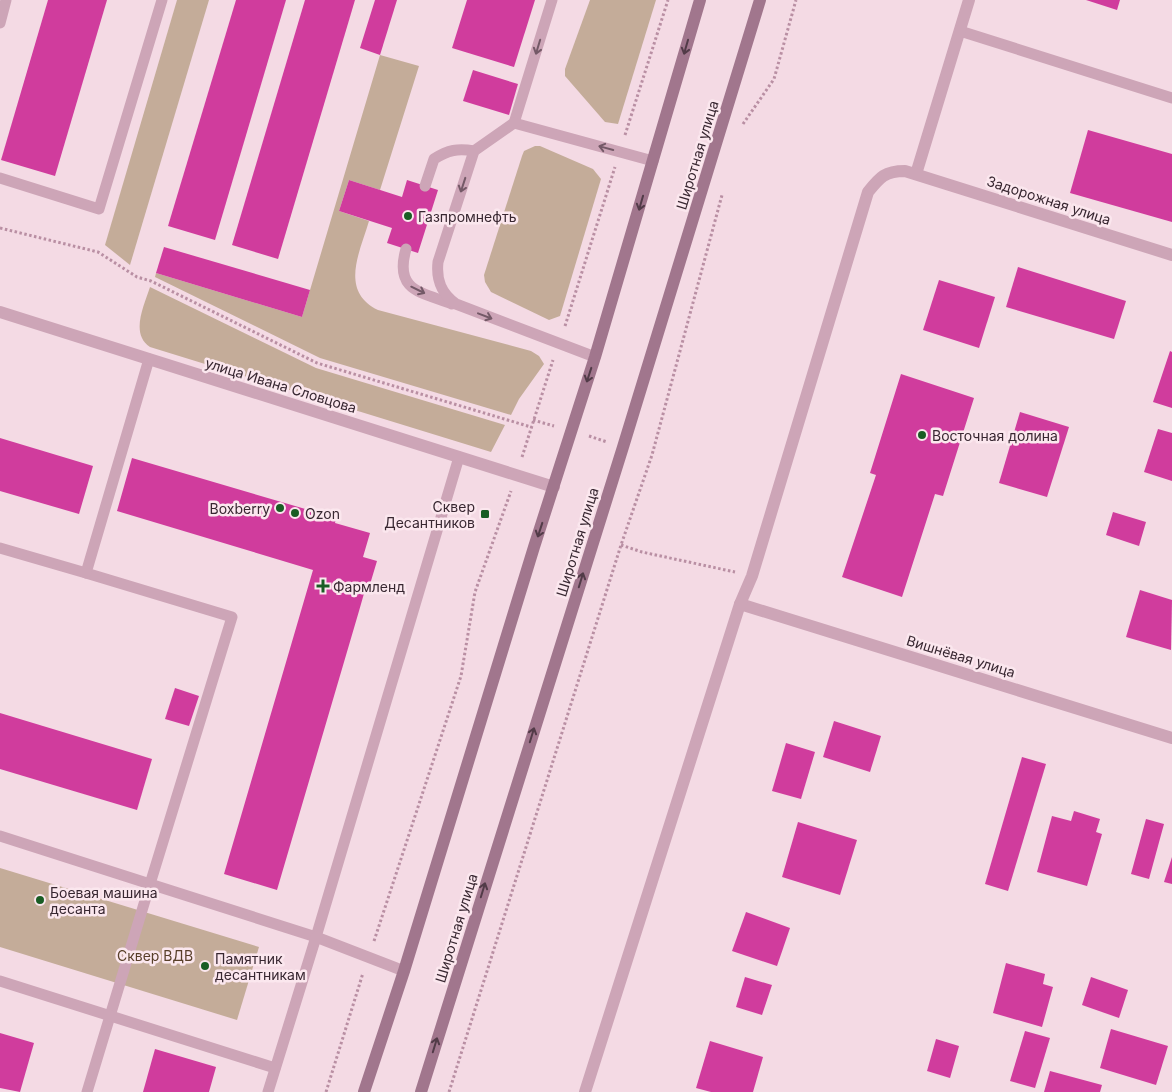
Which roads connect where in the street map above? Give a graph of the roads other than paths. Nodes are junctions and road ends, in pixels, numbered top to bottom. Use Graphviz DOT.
graph roads {
  1 [pos="6,0"];
  2 [pos="162,0"];
  3 [pos="552,0"];
  4 [pos="700,0"];
  5 [pos="760,0"];
  6 [pos="970,0"];
  7 [pos="0,24"];
  8 [pos="960,31"];
  9 [pos="1172,98"];
  10 [pos="514,123"];
  11 [pos="474,150"];
  12 [pos="653,161"];
  13 [pos="916,174"];
  14 [pos="0,178"];
  15 [pos="425,186"];
  16 [pos="406,249"];
  17 [pos="1172,255"];
  18 [pos="465,308"];
  19 [pos="0,312"];
  20 [pos="595,357"];
  21 [pos="149,359"];
  22 [pos="459,457"];
  23 [pos="554,487"];
  24 [pos="0,548"];
  25 [pos="86,573"];
  26 [pos="740,604"];
  27 [pos="1172,738"];
  28 [pos="0,836"];
  29 [pos="150,884"];
  30 [pos="316,937"];
  31 [pos="404,972"];
  32 [pos="0,981"];
  33 [pos="110,1016"];
  34 [pos="275,1068"];
  35 [pos="88,1092"];
  36 [pos="268,1092"];
  37 [pos="364,1092"];
  38 [pos="420,1092"];
  39 [pos="585,1092"];
  1 -- 7 [label="lane"];
  2 -- 14 [label="lane"];
  3 -- 10 [label="lane, one-way"];
  4 -- 12 [label="main road, one-way"];
  38 -- 5 [label="main road, Широтная улица, one-way"];
  6 -- 8 [label="street"];
  8 -- 9 [label="lane"];
  8 -- 13 [label="street"];
  10 -- 11 [label="lane"];
  12 -- 10 [label="lane, one-way"];
  11 -- 15 [label="lane"];
  11 -- 18 [label="lane, one-way"];
  12 -- 20 [label="main road, one-way"];
  13 -- 17 [label="street, Задорожная улица"];
  13 -- 26 [label="street, Задорожная улица"];
  16 -- 18 [label="lane, one-way"];
  18 -- 20 [label="lane, one-way"];
  19 -- 21 [label="street, улица Ивана Словцова"];
  20 -- 23 [label="main road, one-way"];
  21 -- 22 [label="street, улица Ивана Словцова"];
  21 -- 25 [label="lane"];
  22 -- 23 [label="street, улица Ивана Словцова"];
  22 -- 30 [label="lane"];
  23 -- 31 [label="main road, one-way"];
  24 -- 25 [label="lane"];
  25 -- 29 [label="lane"];
  26 -- 27 [label="street, Вишнёвая улица"];
  26 -- 39 [label="street, Задорожная улица"];
  28 -- 29 [label="lane"];
  29 -- 30 [label="lane"];
  29 -- 33 [label="lane"];
  30 -- 31 [label="lane"];
  30 -- 34 [label="lane"];
  31 -- 37 [label="main road"];
  32 -- 33 [label="lane"];
  33 -- 34 [label="lane"];
  33 -- 35 [label="lane"];
  34 -- 36 [label="lane"];
}
